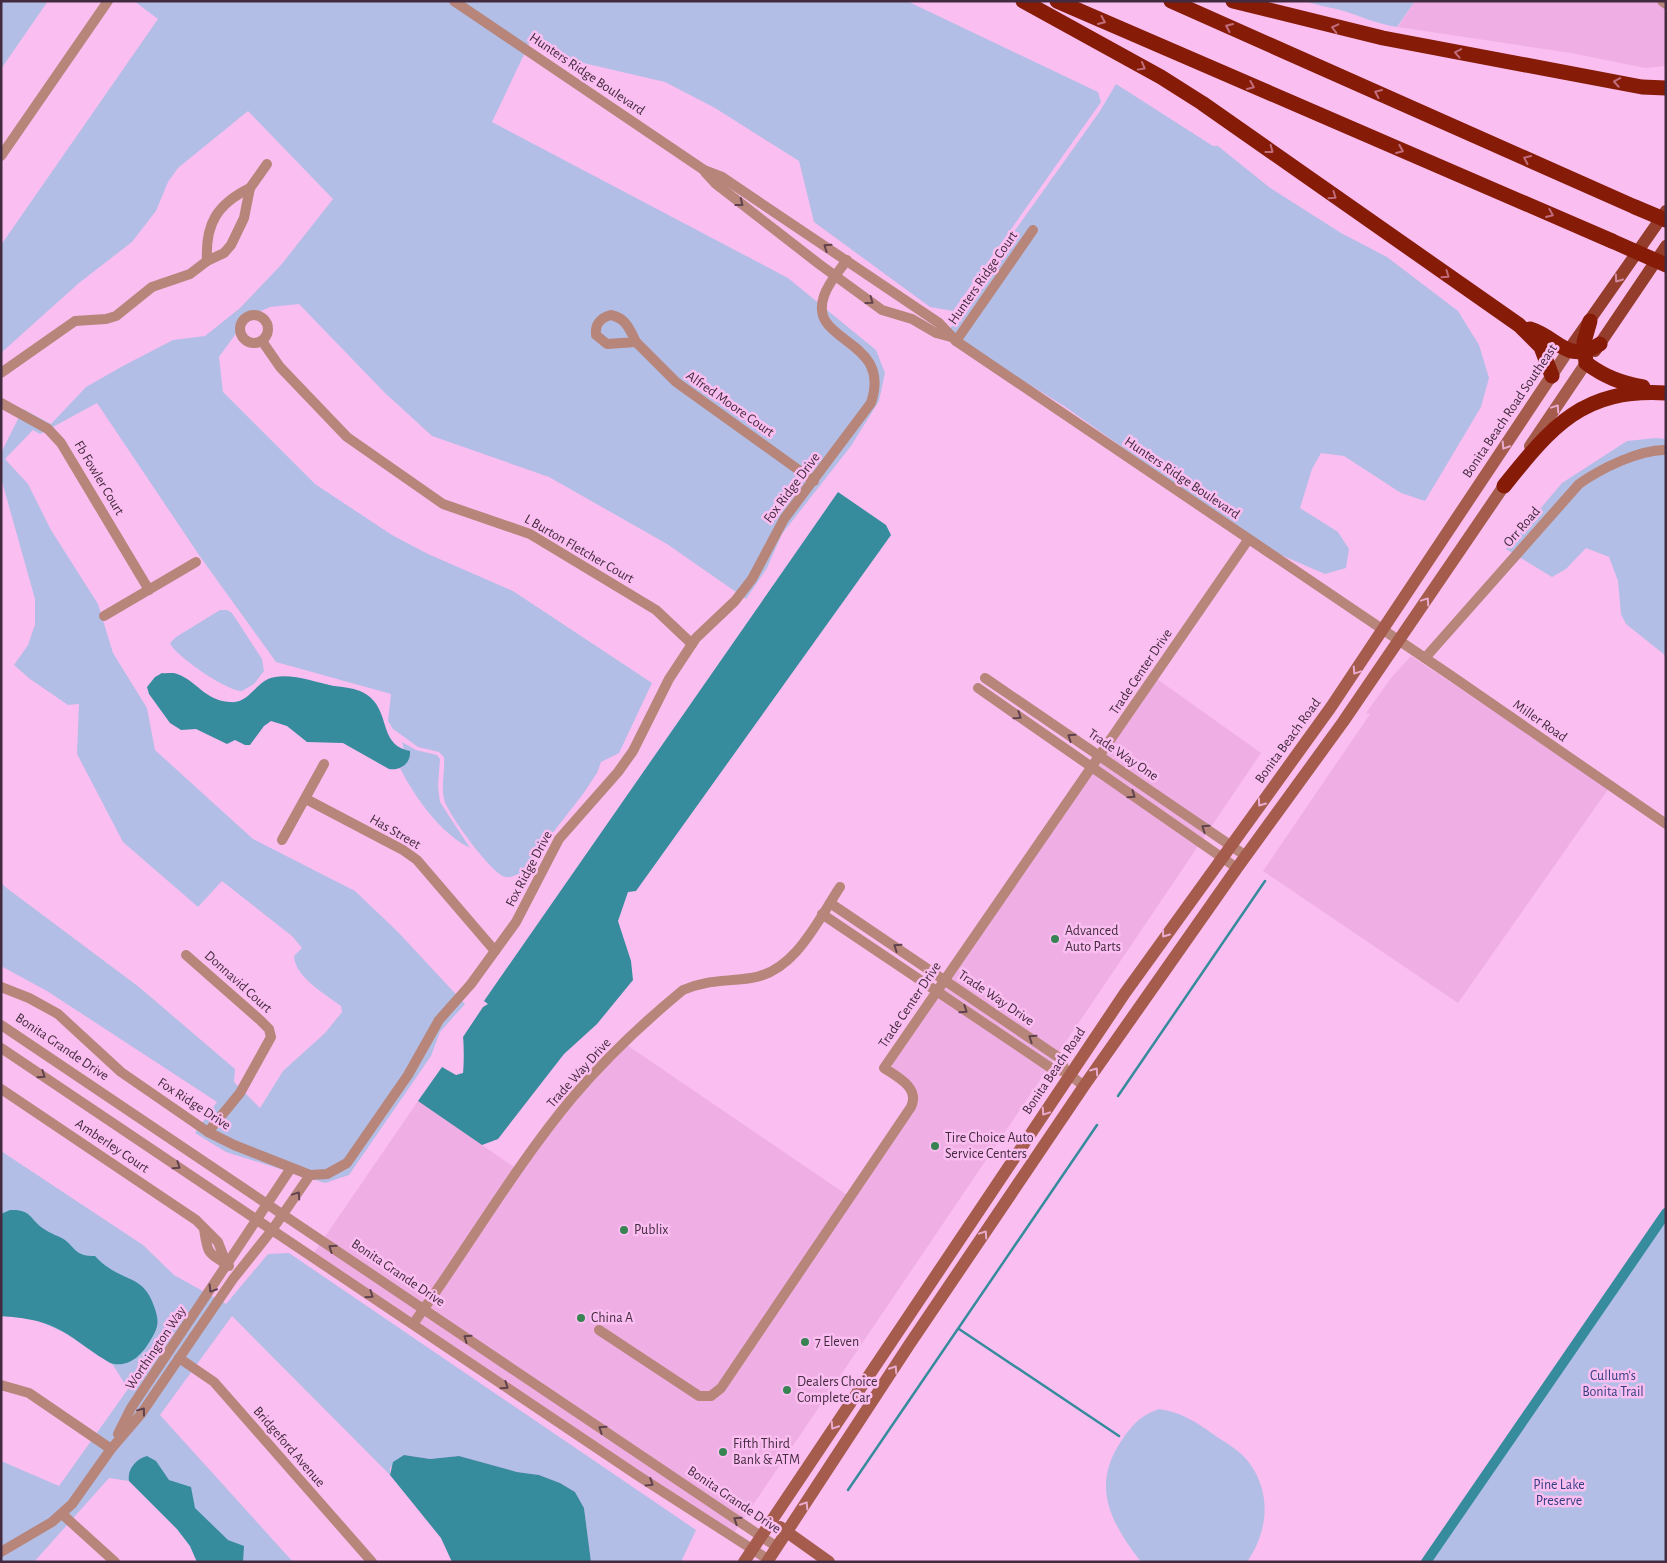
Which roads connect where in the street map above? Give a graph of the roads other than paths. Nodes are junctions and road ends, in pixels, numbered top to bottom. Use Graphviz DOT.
graph roads {
  1 [pos="108,1"];
  2 [pos="454,1"];
  3 [pos="1023,1"];
  4 [pos="1057,1"];
  5 [pos="1171,1"];
  6 [pos="1234,1"];
  7 [pos="1662,1"];
  8 [pos="1666,4"];
  9 [pos="1642,87"];
  10 [pos="1666,88"];
  11 [pos="1666,92"];
  12 [pos="1,156"];
  13 [pos="267,164"];
  14 [pos="704,170"];
  15 [pos="250,188"];
  16 [pos="1666,210"];
  17 [pos="1666,220"];
  18 [pos="1033,230"];
  19 [pos="1666,246"];
  20 [pos="847,260"];
  21 [pos="207,261"];
  22 [pos="1666,265"];
  23 [pos="836,276"];
  24 [pos="1590,321"];
  25 [pos="1519,325"];
  26 [pos="953,339"];
  27 [pos="262,341"];
  28 [pos="636,342"];
  29 [pos="1600,344"];
  30 [pos="1568,351"];
  31 [pos="1585,358"];
  32 [pos="1,373"];
  33 [pos="1552,376"];
  34 [pos="1666,392"];
  35 [pos="1,403"];
  36 [pos="1666,450"];
  37 [pos="814,481"];
  38 [pos="1504,486"];
  39 [pos="1248,540"];
  40 [pos="196,562"];
  41 [pos="149,590"];
  42 [pos="104,616"];
  43 [pos="1383,631"];
  44 [pos="1399,641"];
  45 [pos="692,644"];
  46 [pos="1425,658"];
  47 [pos="985,678"];
  48 [pos="978,688"];
  49 [pos="1100,756"];
  50 [pos="324,764"];
  51 [pos="1092,768"];
  52 [pos="306,799"];
  53 [pos="1666,824"];
  54 [pos="282,840"];
  55 [pos="1230,845"];
  56 [pos="1246,856"];
  57 [pos="1222,857"];
  58 [pos="1237,868"];
  59 [pos="840,888"];
  60 [pos="830,903"];
  61 [pos="822,914"];
  62 [pos="495,951"];
  63 [pos="186,955"];
  64 [pos="943,978"];
  65 [pos="1,987"];
  66 [pos="935,990"];
  67 [pos="1,1025"];
  68 [pos="1,1048"];
  69 [pos="1067,1073"];
  70 [pos="1084,1086"];
  71 [pos="1,1089"];
  72 [pos="208,1132"];
  73 [pos="291,1168"];
  74 [pos="310,1174"];
  75 [pos="268,1204"];
  76 [pos="283,1214"];
  77 [pos="257,1220"];
  78 [pos="272,1230"];
  79 [pos="227,1265"];
  80 [pos="238,1274"];
  81 [pos="424,1309"];
  82 [pos="413,1324"];
  83 [pos="599,1330"];
  84 [pos="179,1358"];
  85 [pos="1,1385"];
  86 [pos="111,1449"];
  87 [pos="62,1514"];
  88 [pos="772,1521"];
  89 [pos="787,1532"];
  90 [pos="762,1536"];
  91 [pos="777,1547"];
  92 [pos="753,1549"];
  93 [pos="1,1552"];
  94 [pos="768,1561"];
  95 [pos="115,1562"];
  96 [pos="372,1562"];
  97 [pos="744,1562"];
  98 [pos="829,1562"];
  1 -- 12 [label="street"];
  2 -- 14 [label="street, Hunters Ridge Boulevard"];
  3 -- 25 [label="highway, one-way"];
  4 -- 22 [label="highway, one-way, bridge"];
  17 -- 5 [label="highway, one-way, bridge"];
  9 -- 6 [label="highway, one-way"];
  7 -- 8 [label="street"];
  9 -- 10 [label="highway"];
  9 -- 11 [label="highway"];
  13 -- 15 [label="street"];
  20 -- 14 [label="street, Hunters Ridge Boulevard, one-way"];
  14 -- 23 [label="street, Hunters Ridge Boulevard, one-way"];
  15 -- 21 [label="street"];
  15 -- 21 [label="street"];
  16 -- 24 [label="main road, Bonita Beach Road Southeast, one-way"];
  18 -- 26 [label="street, Hunters Ridge Court"];
  19 -- 29 [label="main road"];
  20 -- 23 [label="street, Fox Ridge Drive"];
  20 -- 26 [label="street, Hunters Ridge Boulevard"];
  21 -- 32 [label="street"];
  23 -- 26 [label="street, Hunters Ridge Boulevard, one-way"];
  23 -- 37 [label="street, Fox Ridge Drive"];
  24 -- 30 [label="main road, Bonita Beach Road Southeast"];
  24 -- 31 [label="highway"];
  25 -- 30 [label="highway"];
  25 -- 33 [label="highway"];
  26 -- 39 [label="street, Hunters Ridge Boulevard"];
  27 -- 45 [label="street, L Burton Fletcher Court"];
  28 -- 37 [label="street, Alfred Moore Court"];
  29 -- 31 [label="highway"];
  30 -- 31 [label="highway"];
  30 -- 33 [label="street, Bonita Beach Road Southeast"];
  31 -- 34 [label="highway"];
  38 -- 31 [label="street, one-way"];
  33 -- 43 [label="street, Bonita Beach Road Southeast, one-way"];
  34 -- 38 [label="highway"];
  35 -- 41 [label="street, Fb Fowler Court"];
  36 -- 46 [label="street, Orr Road"];
  37 -- 45 [label="street, Fox Ridge Drive"];
  44 -- 38 [label="street, one-way"];
  39 -- 43 [label="street, Hunters Ridge Boulevard"];
  39 -- 49 [label="street, Trade Center Drive"];
  40 -- 41 [label="street"];
  41 -- 42 [label="street"];
  43 -- 44 [label="street, Hunters Ridge Boulevard"];
  43 -- 55 [label="street, Bonita Beach Road, one-way"];
  44 -- 46 [label="street, Miller Road"];
  44 -- 56 [label="street"];
  45 -- 62 [label="street, Fox Ridge Drive"];
  46 -- 53 [label="street, Miller Road"];
  49 -- 47 [label="street, Trade Way One, one-way"];
  48 -- 51 [label="street, Trade Way One, one-way"];
  49 -- 51 [label="street, Trade Center Drive"];
  55 -- 49 [label="street, Trade Way One, one-way"];
  50 -- 52 [label="street"];
  51 -- 57 [label="street, Trade Way One, one-way"];
  51 -- 64 [label="street, Trade Center Drive"];
  52 -- 54 [label="street"];
  52 -- 62 [label="street, Has Street"];
  55 -- 56 [label="street, Trade Way One"];
  55 -- 57 [label="street, Bonita Beach Road"];
  56 -- 58 [label="street"];
  57 -- 58 [label="street, Trade Way One"];
  57 -- 69 [label="street, Bonita Beach Road, one-way"];
  70 -- 58 [label="street, one-way"];
  59 -- 60 [label="street, Trade Way Drive"];
  60 -- 61 [label="street, Trade Way Drive"];
  64 -- 60 [label="street, Trade Way Drive, one-way"];
  61 -- 66 [label="street, Trade Way Drive"];
  61 -- 81 [label="street, Trade Way Drive"];
  62 -- 74 [label="street, Fox Ridge Drive"];
  63 -- 72 [label="street, Donnavid Court"];
  64 -- 66 [label="street, Trade Center Drive"];
  69 -- 64 [label="street, Trade Way Drive, one-way"];
  65 -- 72 [label="street, Fox Ridge Drive"];
  66 -- 69 [label="street, Trade Way Drive, one-way"];
  66 -- 83 [label="street, Trade Center Drive"];
  67 -- 75 [label="street, Bonita Grande Drive"];
  68 -- 77 [label="street, one-way"];
  69 -- 70 [label="street, Trade Way Drive"];
  69 -- 88 [label="street, Bonita Beach Road, one-way"];
  89 -- 70 [label="street, one-way"];
  71 -- 79 [label="street, Amberley Court"];
  72 -- 73 [label="street, Fox Ridge Drive"];
  73 -- 74 [label="street, Fox Ridge Drive"];
  73 -- 75 [label="street, Worthington Way"];
  76 -- 74 [label="street, Worthington Way, one-way"];
  75 -- 76 [label="street, Bonita Grande Drive"];
  75 -- 77 [label="street, Worthington Way"];
  76 -- 78 [label="street, Worthington Way"];
  81 -- 76 [label="street, Bonita Grande Drive, one-way"];
  77 -- 78 [label="street"];
  77 -- 79 [label="street, Worthington Way"];
  78 -- 80 [label="street, Worthington Way"];
  78 -- 82 [label="street, one-way"];
  79 -- 80 [label="street"];
  79 -- 86 [label="street, Worthington Way, one-way"];
  80 -- 84 [label="street, Worthington Way"];
  81 -- 82 [label="street, Trade Way Drive"];
  90 -- 81 [label="street, Bonita Grande Drive, one-way"];
  82 -- 92 [label="street, one-way"];
  86 -- 84 [label="street, Worthington Way, one-way"];
  84 -- 96 [label="street, Bridgeford Avenue"];
  85 -- 86 [label="street"];
  86 -- 87 [label="street, Worthington Way"];
  87 -- 93 [label="street, Worthington Way"];
  87 -- 95 [label="street"];
  88 -- 89 [label="street, Bonita Grande Drive"];
  88 -- 90 [label="street, Bonita Beach Road"];
  89 -- 91 [label="street"];
  89 -- 98 [label="street, Bonita Grande Drive"];
  90 -- 91 [label="street, Bonita Grande Drive"];
  90 -- 92 [label="street, Bonita Beach Road"];
  91 -- 94 [label="street"];
  92 -- 94 [label="street"];
  92 -- 97 [label="street, Bonita Beach Road"];
}
